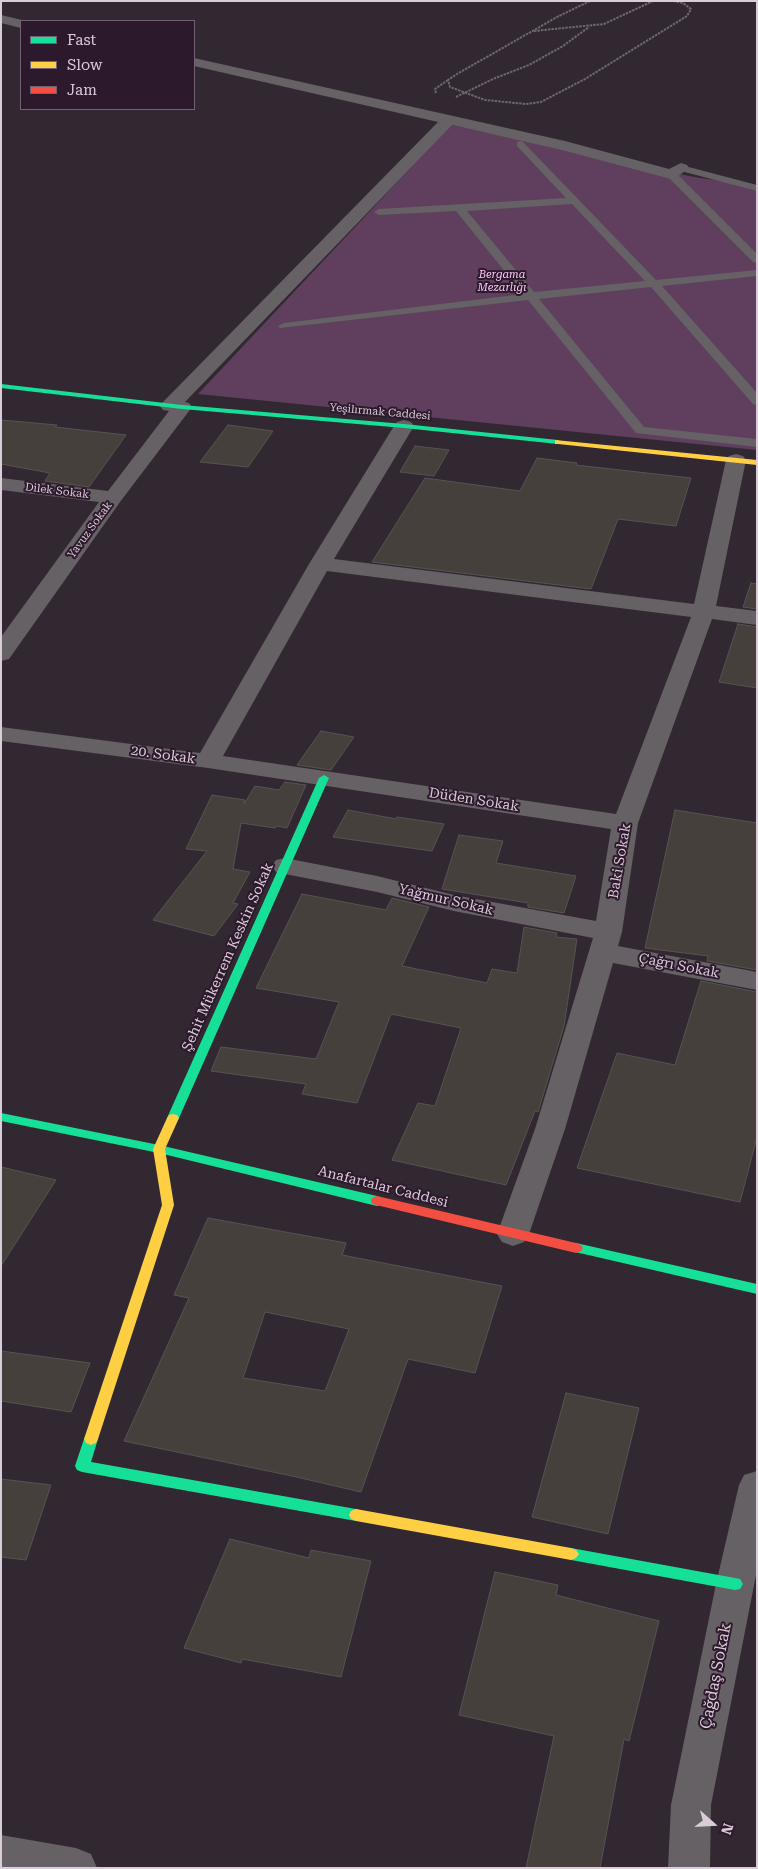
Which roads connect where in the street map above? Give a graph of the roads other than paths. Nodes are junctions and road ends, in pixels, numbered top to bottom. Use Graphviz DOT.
graph roads {
  1 [pos="1,19"];
  2 [pos="20,24"];
  3 [pos="195,62"];
  4 [pos="447,121"];
  5 [pos="520,144"];
  6 [pos="676,171"];
  7 [pos="757,188"];
  8 [pos="575,201"];
  9 [pos="458,208"];
  10 [pos="379,212"];
  11 [pos="757,260"];
  12 [pos="757,273"];
  13 [pos="654,285"];
  14 [pos="531,296"];
  15 [pos="284,326"];
  16 [pos="3,389"];
  17 [pos="757,401"];
  18 [pos="176,407"];
  19 [pos="404,426"];
  20 [pos="757,443"];
  21 [pos="746,462"];
  22 [pos="1,484"];
  23 [pos="113,498"];
  24 [pos="320,564"];
  25 [pos="704,610"];
  26 [pos="757,618"];
  27 [pos="11,625"];
  28 [pos="1,654"];
  29 [pos="1,734"];
  30 [pos="208,761"];
  31 [pos="324,778"];
  32 [pos="625,823"];
  33 [pos="285,866"];
  34 [pos="605,942"];
  35 [pos="757,981"];
  36 [pos="1,1117"];
  37 [pos="159,1149"];
  38 [pos="513,1234"];
  39 [pos="757,1289"];
  40 [pos="757,1485"];
  41 [pos="735,1584"];
  42 [pos="1,1854"];
  43 [pos="76,1868"];
  44 [pos="689,1868"];
  1 -- 2 [label="street"];
  3 -- 4 [label="street"];
  4 -- 6 [label="street"];
  4 -- 18 [label="street, Yavuz Sokak"];
  5 -- 8 [label="lane"];
  6 -- 7 [label="lane"];
  6 -- 11 [label="lane"];
  8 -- 9 [label="lane"];
  8 -- 13 [label="lane"];
  9 -- 10 [label="lane"];
  9 -- 14 [label="lane"];
  12 -- 13 [label="lane"];
  13 -- 14 [label="lane"];
  13 -- 17 [label="lane"];
  14 -- 15 [label="lane"];
  14 -- 20 [label="lane"];
  16 -- 18 [label="street, Yeşilırmak Caddesi"];
  18 -- 19 [label="street, Yeşilırmak Caddesi"];
  18 -- 23 [label="street, Yavuz Sokak"];
  19 -- 21 [label="street, Yeşilırmak Caddesi"];
  19 -- 24 [label="street"];
  21 -- 25 [label="street, Baki Sokak"];
  22 -- 23 [label="street, Dilek Sokak"];
  23 -- 27 [label="street, Yavuz Sokak"];
  24 -- 25 [label="street"];
  24 -- 30 [label="street"];
  25 -- 26 [label="street"];
  25 -- 32 [label="street, Baki Sokak"];
  27 -- 28 [label="street, Yavuz Sokak"];
  29 -- 30 [label="street, 20. Sokak"];
  30 -- 31 [label="street, 20. Sokak"];
  31 -- 32 [label="street, Düden Sokak"];
  31 -- 33 [label="street, Şehit Mükerrem Keskin Sokak"];
  32 -- 34 [label="street, Baki Sokak"];
  33 -- 34 [label="street, Yağmur Sokak"];
  33 -- 37 [label="street, Şehit Mükerrem Keskin Sokak"];
  34 -- 35 [label="street, Çağrı Sokak"];
  34 -- 38 [label="street, Baki Sokak"];
  36 -- 37 [label="street, Anafartalar Caddesi"];
  37 -- 38 [label="street, Anafartalar Caddesi"];
  37 -- 41 [label="street"];
  38 -- 39 [label="street, Anafartalar Caddesi"];
  40 -- 41 [label="street, Çağdaş Sokak"];
  41 -- 44 [label="street, Çağdaş Sokak"];
  42 -- 43 [label="street"];
}
